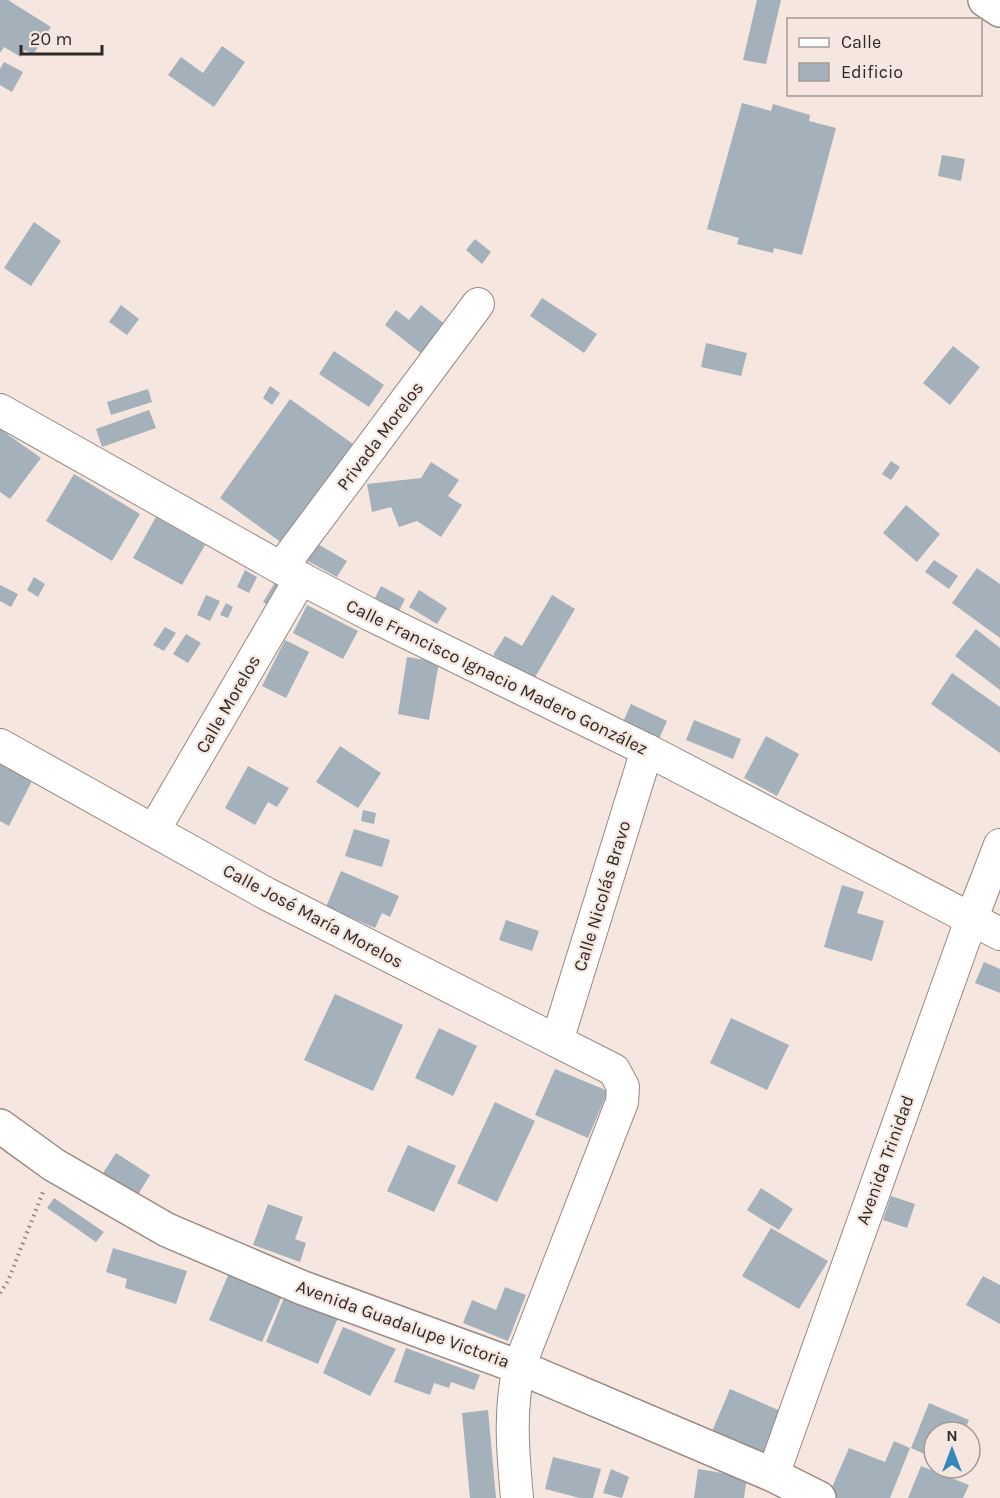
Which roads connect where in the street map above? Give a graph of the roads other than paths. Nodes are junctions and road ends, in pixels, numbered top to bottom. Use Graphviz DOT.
graph roads {
  1 [pos="985,0"];
  2 [pos="1000,10"];
  3 [pos="478,304"];
  4 [pos="0,410"];
  5 [pos="291,573"];
  6 [pos="0,745"];
  7 [pos="647,750"];
  8 [pos="154,830"];
  9 [pos="1000,845"];
  10 [pos="971,920"];
  11 [pos="1000,934"];
  12 [pos="556,1041"];
  13 [pos="0,1126"];
  14 [pos="519,1367"];
  15 [pos="772,1475"];
  16 [pos="517,1498"];
  17 [pos="819,1498"];
  1 -- 2 [label="street"];
  3 -- 5 [label="street, Privada Morelos"];
  4 -- 5 [label="street, Calle Francisco Ignacio Madero González"];
  5 -- 7 [label="street, Calle Francisco Ignacio Madero González"];
  5 -- 8 [label="street, Calle Morelos"];
  6 -- 8 [label="street, Calle José María Morelos"];
  7 -- 10 [label="street, Calle Francisco Ignacio Madero González"];
  7 -- 12 [label="street, Calle Nicolás Bravo"];
  8 -- 12 [label="street, Calle José María Morelos"];
  9 -- 10 [label="street, Avenida Trinidad"];
  10 -- 11 [label="street, Calle Francisco Ignacio Madero González"];
  10 -- 15 [label="street, Avenida Trinidad"];
  12 -- 14 [label="street, Calle José María Morelos"];
  13 -- 14 [label="street, Avenida Guadalupe Victoria"];
  14 -- 15 [label="street, Avenida Guadalupe Victoria"];
  14 -- 16 [label="street"];
  15 -- 17 [label="street, Avenida Guadalupe Victoria"];
}
